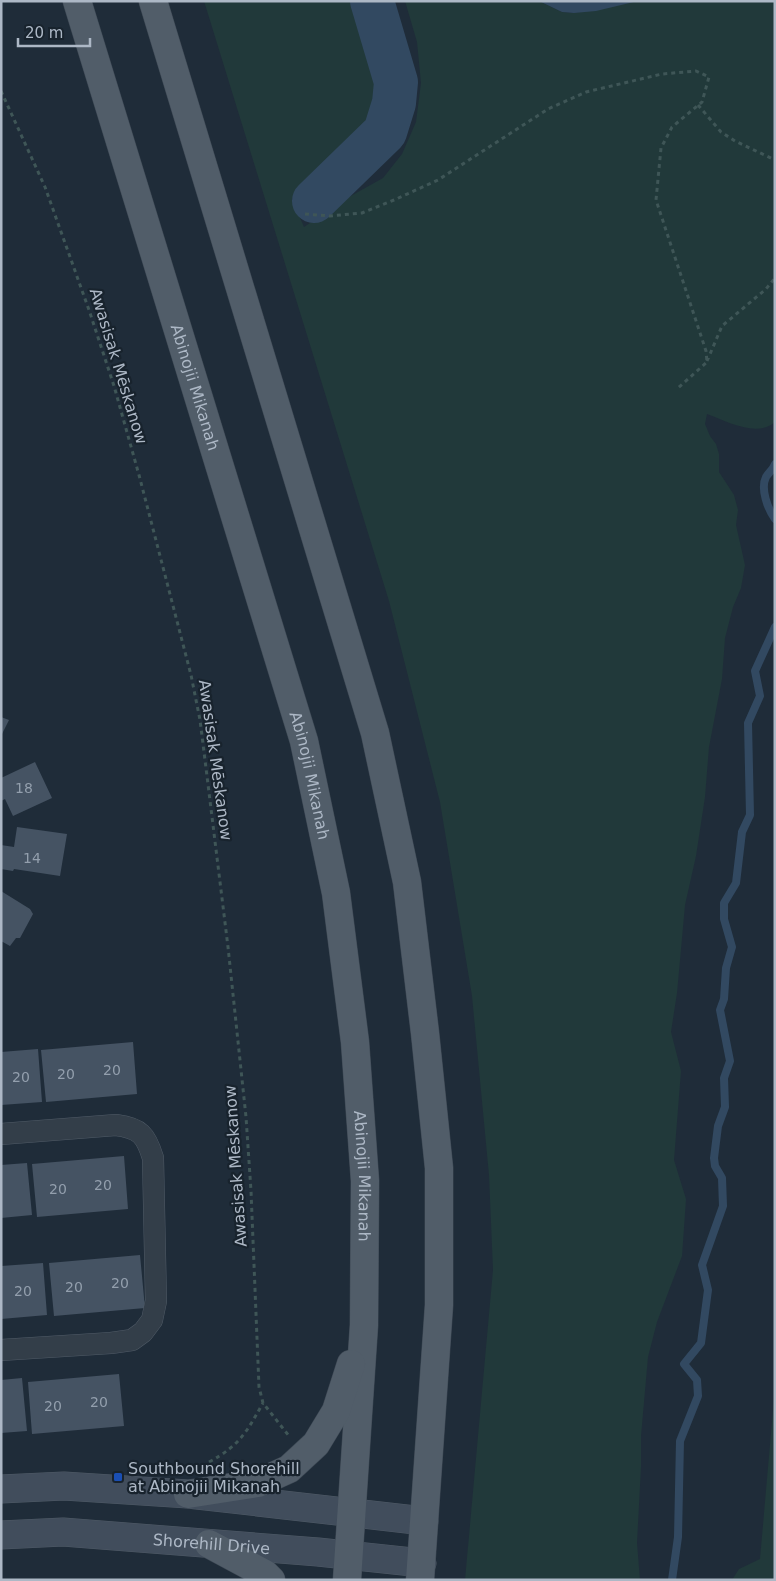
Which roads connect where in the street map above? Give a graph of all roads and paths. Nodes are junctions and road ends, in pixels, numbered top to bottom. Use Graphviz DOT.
graph roads {
  1 [pos="77,1"];
  2 [pos="153,1"];
  3 [pos="1,91"];
  4 [pos="698,105"];
  5 [pos="775,160"];
  6 [pos="305,214"];
  7 [pos="775,278"];
  8 [pos="707,362"];
  9 [pos="678,388"];
  10 [pos="1,1134"];
  11 [pos="364,1325"];
  12 [pos="1,1350"];
  13 [pos="264,1403"];
  14 [pos="290,1437"];
  15 [pos="209,1462"];
  16 [pos="1,1489"];
  17 [pos="188,1494"];
  18 [pos="352,1513"];
  19 [pos="424,1522"];
  20 [pos="1,1535"];
  21 [pos="209,1544"];
  22 [pos="348,1568"];
  23 [pos="421,1571"];
  24 [pos="271,1580"];
  1 -- 11 [label="main road, Abinojii Mikanah"];
  2 -- 19 [label="main road"];
  3 -- 13 [label="path, Awasisak Mēskanow"];
  4 -- 5 [label="path"];
  4 -- 6 [label="path"];
  4 -- 8 [label="path"];
  7 -- 8 [label="path"];
  8 -- 9 [label="path"];
  10 -- 12 [label="street"];
  11 -- 17 [label="main road"];
  11 -- 18 [label="main road, Abinojii Mikanah"];
  13 -- 14 [label="path, Awasisak Mēskanow"];
  13 -- 15 [label="path"];
  16 -- 17 [label="street"];
  17 -- 18 [label="street"];
  18 -- 19 [label="street"];
  18 -- 22 [label="main road, Abinojii Mikanah"];
  19 -- 23 [label="main road"];
  20 -- 21 [label="street, Shorehill Drive"];
  21 -- 22 [label="street, Shorehill Drive"];
  21 -- 24 [label="main road"];
  22 -- 23 [label="street, Shorehill Drive"];
}
